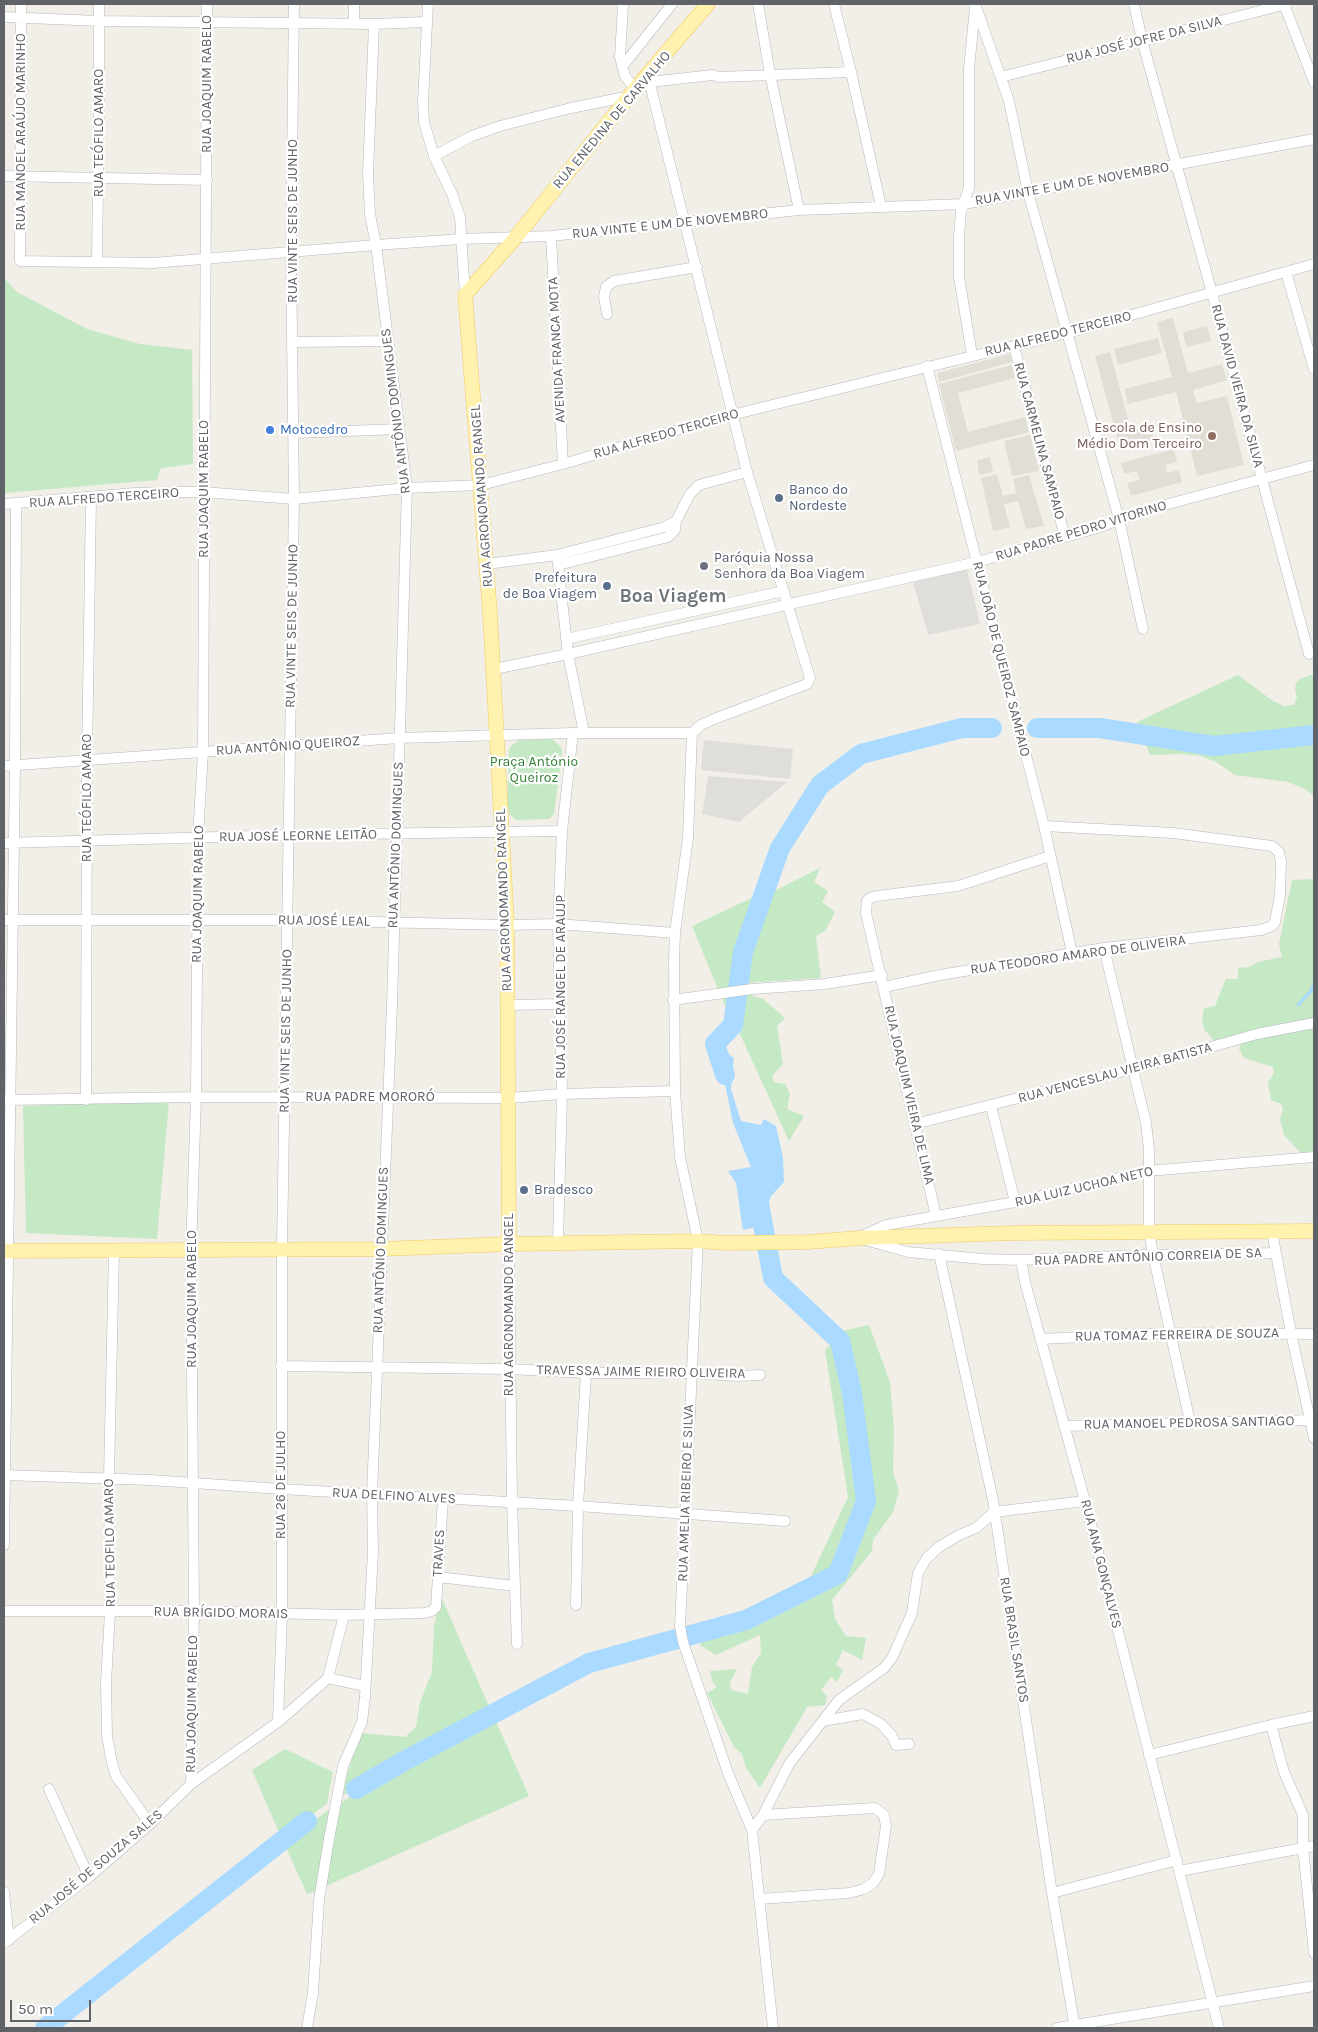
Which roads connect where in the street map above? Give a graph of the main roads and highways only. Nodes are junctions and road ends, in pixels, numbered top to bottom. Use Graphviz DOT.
graph roads {
  1 [pos="708,4"];
  2 [pos="465,295"];
  3 [pos="1314,1231"];
  4 [pos="509,1244"];
  5 [pos="5,1251"];
  1 -- 2 [label="main road, RUA ENEDINA DE CARVALHO"];
  2 -- 4 [label="main road, RUA AGRONOMANDO RANGEL"];
  3 -- 4 [label="main road"];
  4 -- 5 [label="main road"];
}
